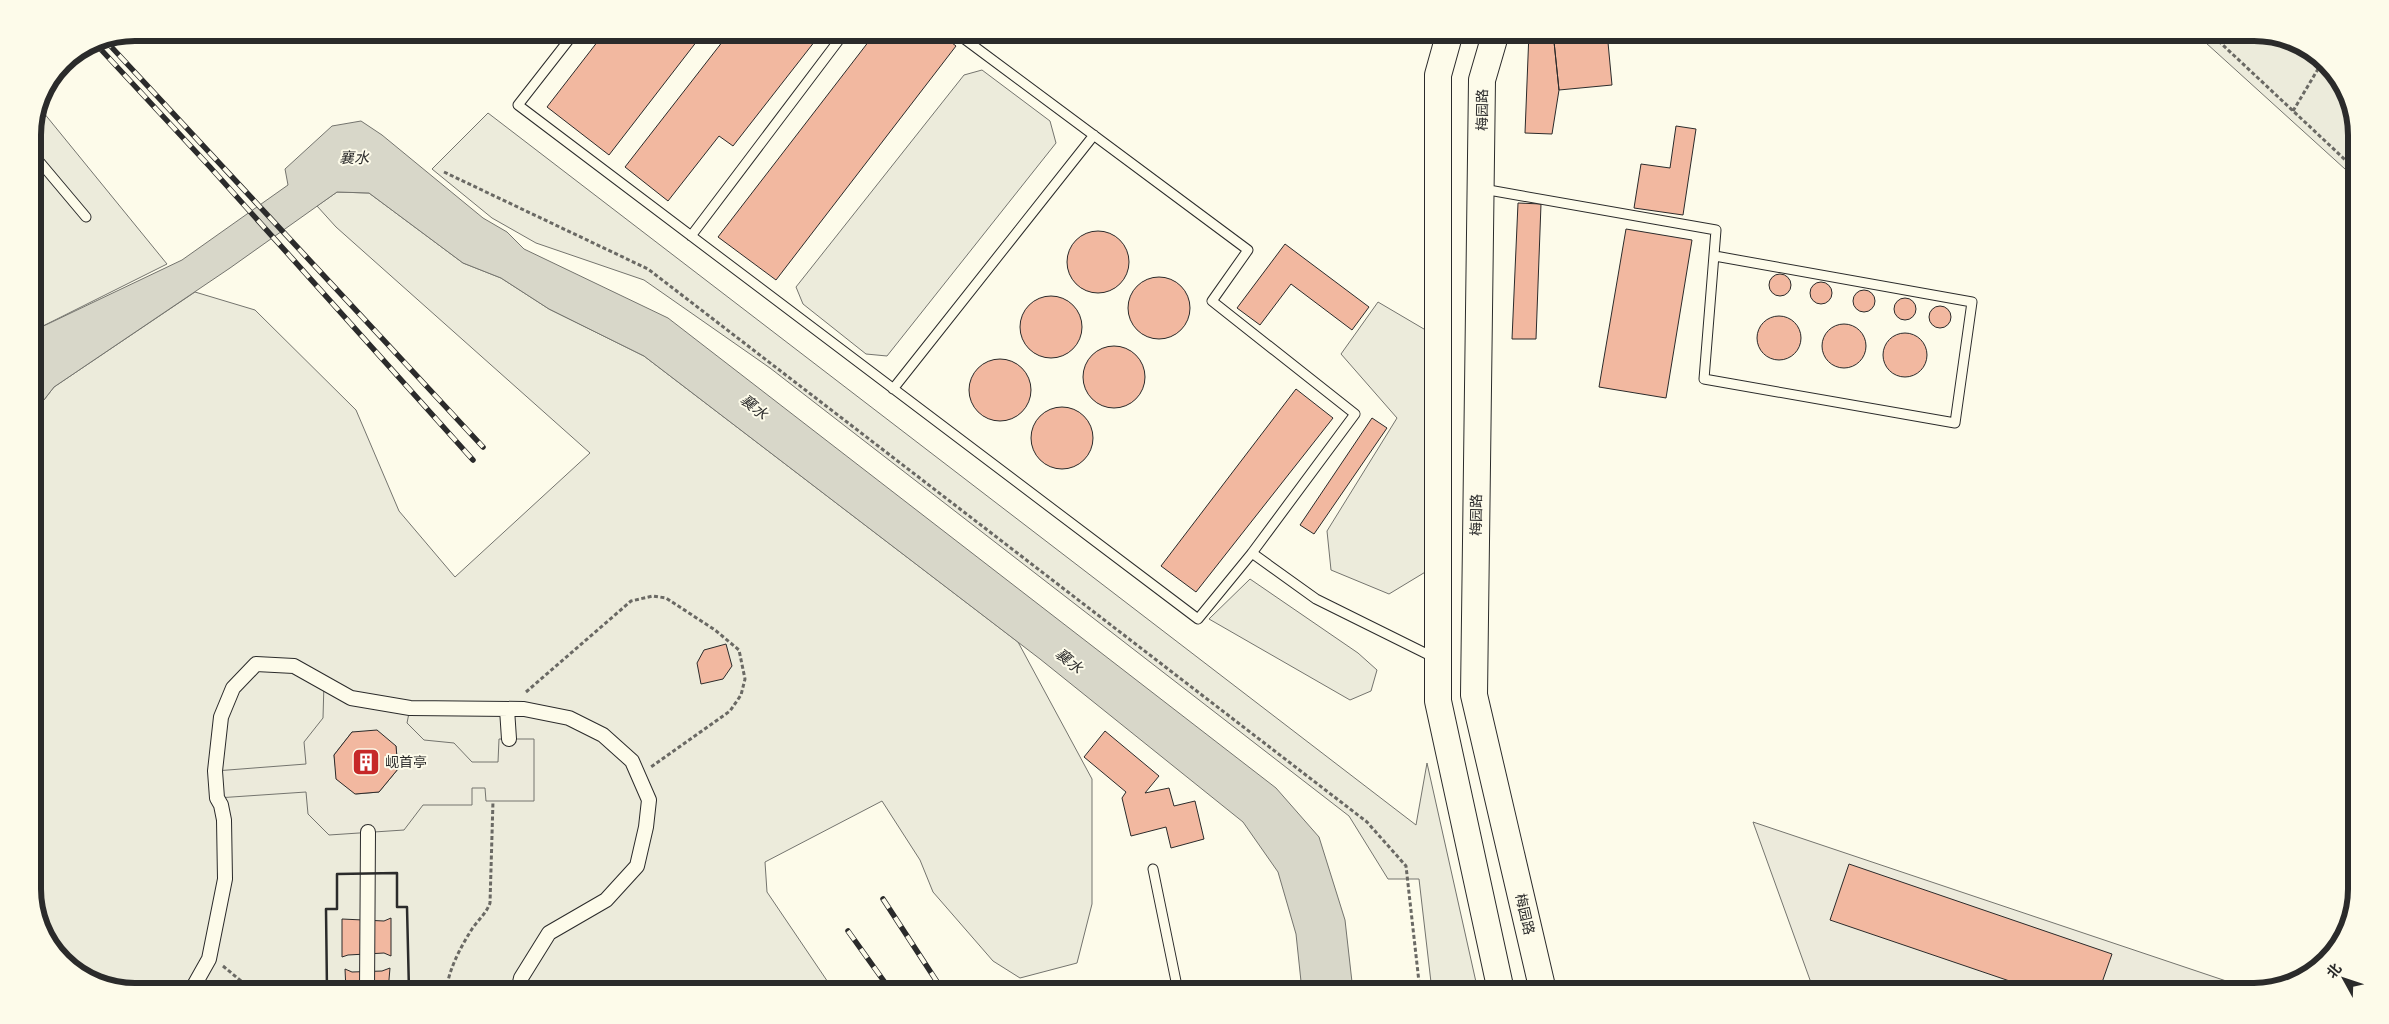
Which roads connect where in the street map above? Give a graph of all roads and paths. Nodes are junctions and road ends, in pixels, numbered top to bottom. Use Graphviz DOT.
graph roads {
  1 [pos="568,41"];
  2 [pos="838,41"];
  3 [pos="967,41"];
  4 [pos="1448,41"];
  5 [pos="1493,41"];
  6 [pos="2219,41"];
  7 [pos="2319,68"];
  8 [pos="2293,111"];
  9 [pos="1094,135"];
  10 [pos="2348,163"];
  11 [pos="41,164"];
  12 [pos="444,172"];
  13 [pos="1480,189"];
  14 [pos="86,217"];
  15 [pos="691,236"];
  16 [pos="1715,256"];
  17 [pos="893,389"];
  18 [pos="1252,553"];
  19 [pos="1438,659"];
  20 [pos="507,709"];
  21 [pos="509,739"];
  22 [pos="639,776"];
  23 [pos="493,801"];
  24 [pos="368,832"];
  25 [pos="1153,869"];
  26 [pos="209,959"];
  27 [pos="196,983"];
  28 [pos="242,983"];
  29 [pos="367,983"];
  30 [pos="448,983"];
  31 [pos="520,983"];
  32 [pos="1176,983"];
  33 [pos="1419,983"];
  34 [pos="1499,983"];
  35 [pos="1541,983"];
  1 -- 15 [label="lane"];
  2 -- 15 [label="lane"];
  3 -- 9 [label="lane"];
  4 -- 19 [label="main road"];
  5 -- 13 [label="main road, 梅园路"];
  6 -- 8 [label="path"];
  7 -- 8 [label="path"];
  8 -- 10 [label="path"];
  9 -- 17 [label="lane"];
  9 -- 18 [label="lane"];
  11 -- 14 [label="lane"];
  12 -- 33 [label="path"];
  13 -- 16 [label="lane"];
  13 -- 35 [label="main road, 梅园路"];
  15 -- 17 [label="lane"];
  16 -- 16 [label="lane"];
  17 -- 18 [label="lane"];
  18 -- 19 [label="lane"];
  19 -- 34 [label="main road"];
  20 -- 21 [label="street"];
  20 -- 22 [label="street"];
  20 -- 22 [label="path"];
  20 -- 26 [label="street"];
  22 -- 31 [label="street"];
  23 -- 30 [label="path"];
  24 -- 29 [label="street"];
  25 -- 32 [label="lane"];
  26 -- 27 [label="street"];
  26 -- 28 [label="path"];
}
